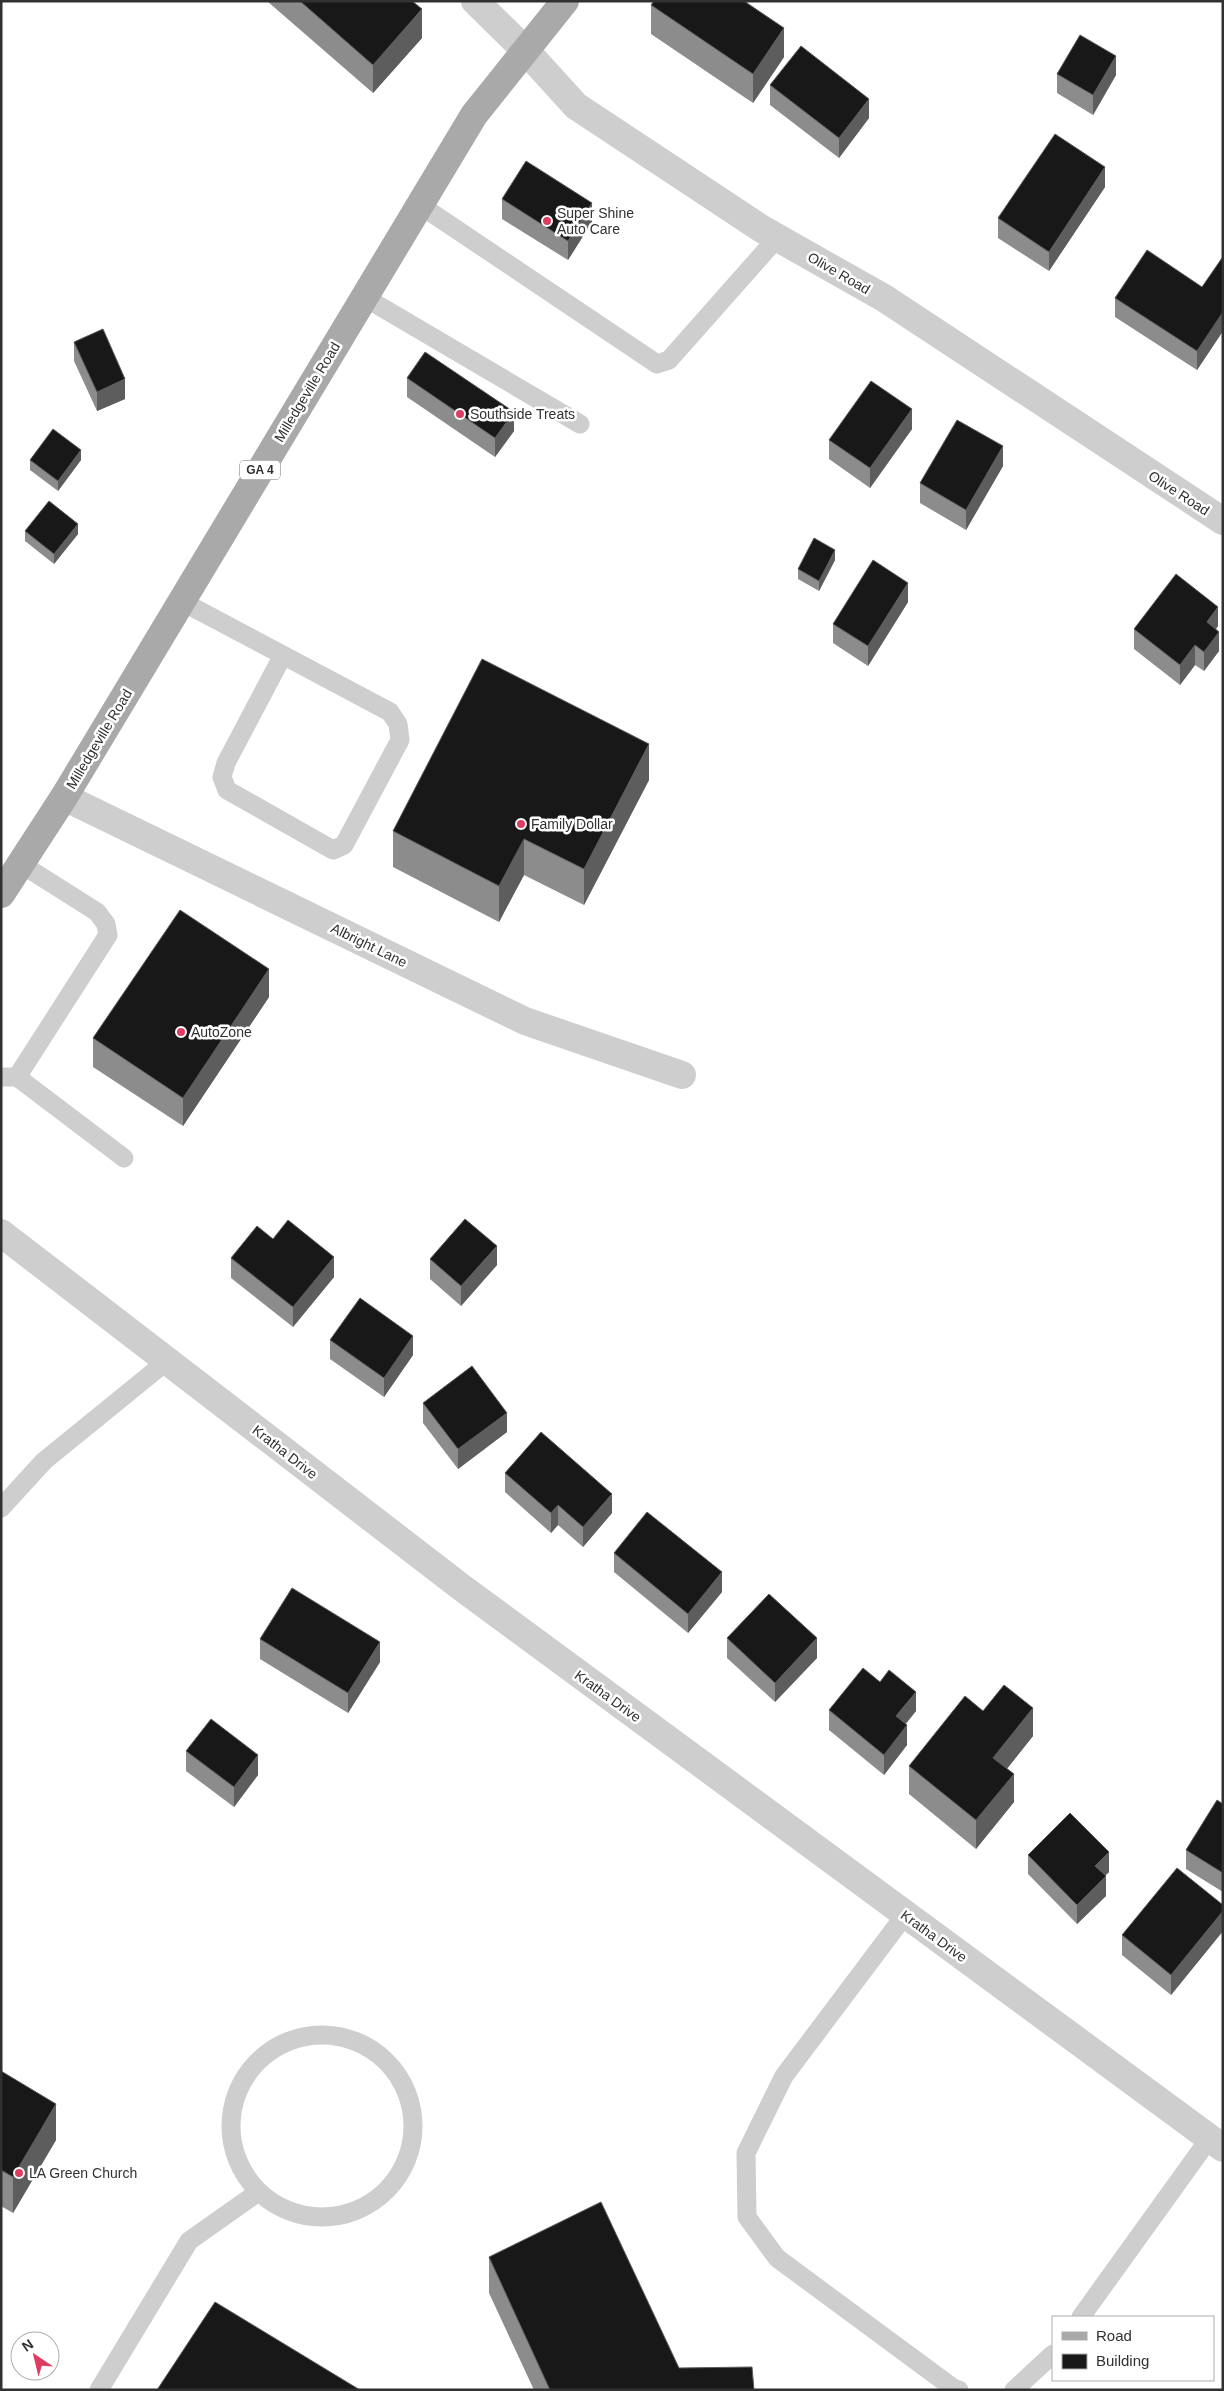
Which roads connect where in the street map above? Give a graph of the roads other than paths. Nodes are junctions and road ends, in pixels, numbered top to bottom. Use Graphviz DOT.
graph roads {
  1 [pos="474,1"];
  2 [pos="565,1"];
  3 [pos="526,51"];
  4 [pos="420,204"];
  5 [pos="777,238"];
  6 [pos="364,297"];
  7 [pos="580,424"];
  8 [pos="1223,521"];
  9 [pos="181,601"];
  10 [pos="283,655"];
  11 [pos="64,797"];
  12 [pos="20,864"];
  13 [pos="1,894"];
  14 [pos="682,1075"];
  15 [pos="9,1077"];
  16 [pos="124,1158"];
  17 [pos="1,1233"];
  18 [pos="167,1361"];
  19 [pos="1,1508"];
  20 [pos="905,1915"];
  21 [pos="1216,2144"];
  22 [pos="257,2193"];
  23 [pos="1082,2316"];
  24 [pos="1052,2355"];
  25 [pos="98,2390"];
  26 [pos="959,2390"];
  27 [pos="1014,2390"];
  1 -- 3 [label="street, Olive Road"];
  2 -- 3 [label="main road, Milledgeville Road / GA 4"];
  3 -- 4 [label="main road, Milledgeville Road / GA 4"];
  3 -- 5 [label="street, Olive Road"];
  4 -- 5 [label="lane"];
  4 -- 6 [label="main road, Milledgeville Road / GA 4"];
  5 -- 8 [label="street, Olive Road"];
  6 -- 7 [label="lane"];
  6 -- 9 [label="main road, Milledgeville Road / GA 4"];
  9 -- 10 [label="lane"];
  9 -- 11 [label="main road, Milledgeville Road / GA 4"];
  10 -- 10 [label="lane"];
  11 -- 12 [label="main road, Milledgeville Road / GA 4"];
  11 -- 14 [label="street, Albright Lane"];
  12 -- 13 [label="main road, Milledgeville Road / GA 4"];
  12 -- 15 [label="lane"];
  15 -- 16 [label="lane"];
  17 -- 18 [label="street, Kratha Drive"];
  18 -- 19 [label="lane"];
  18 -- 20 [label="street, Kratha Drive"];
  20 -- 21 [label="street, Kratha Drive"];
  20 -- 26 [label="lane"];
  21 -- 23 [label="lane"];
  22 -- 22 [label="lane"];
  22 -- 25 [label="lane"];
  24 -- 27 [label="lane"];
}
